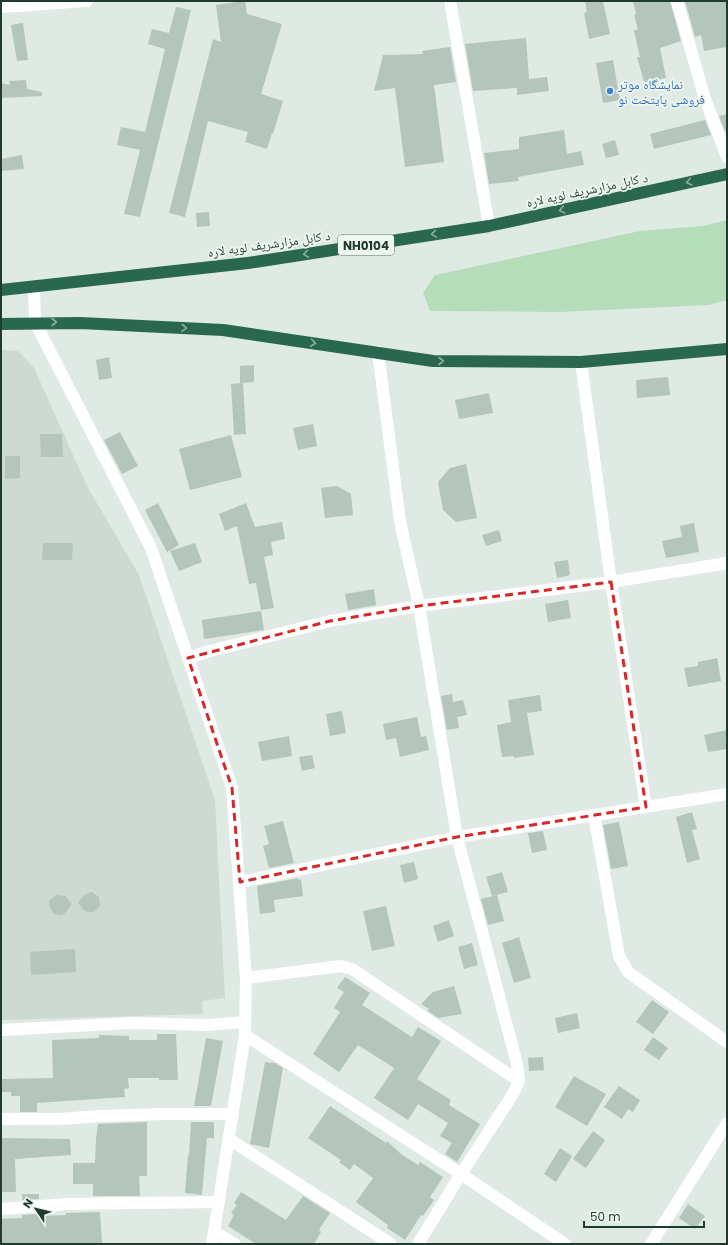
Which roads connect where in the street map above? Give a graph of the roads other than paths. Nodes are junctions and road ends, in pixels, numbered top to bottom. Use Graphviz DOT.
graph roads {
  1 [pos="87,1"];
  2 [pos="450,1"];
  3 [pos="677,1"];
  4 [pos="5,5"];
  5 [pos="727,157"];
  6 [pos="727,174"];
  7 [pos="489,226"];
  8 [pos="34,287"];
  9 [pos="1,290"];
  10 [pos="35,322"];
  11 [pos="1,324"];
  12 [pos="727,349"];
  13 [pos="378,352"];
  14 [pos="581,362"];
  15 [pos="727,563"];
  16 [pos="611,582"];
  17 [pos="419,606"];
  18 [pos="188,658"];
  19 [pos="727,794"];
  20 [pos="646,807"];
  21 [pos="594,815"];
  22 [pos="457,837"];
  23 [pos="240,882"];
  24 [pos="246,978"];
  25 [pos="245,1022"];
  26 [pos="1,1030"];
  27 [pos="245,1035"];
  28 [pos="727,1042"];
  29 [pos="519,1081"];
  30 [pos="233,1114"];
  31 [pos="1,1119"];
  32 [pos="727,1123"];
  33 [pos="229,1139"];
  34 [pos="461,1174"];
  35 [pos="219,1202"];
  36 [pos="1,1208"];
  37 [pos="214,1232"];
  38 [pos="212,1244"];
  39 [pos="235,1244"];
  40 [pos="391,1244"];
  41 [pos="418,1244"];
  42 [pos="565,1244"];
  43 [pos="651,1244"];
  1 -- 4 [label="street"];
  2 -- 7 [label="street"];
  3 -- 5 [label="street"];
  6 -- 7 [label="highway, د کابل مزارشریف لویه لاره / NH0104, one-way"];
  7 -- 8 [label="highway, د کابل مزارشریف لویه لاره / NH0104, one-way"];
  8 -- 9 [label="highway, د کابل مزارشریف لویه لاره / NH0104"];
  8 -- 10 [label="street"];
  10 -- 11 [label="highway"];
  10 -- 13 [label="highway, one-way"];
  10 -- 18 [label="street"];
  12 -- 14 [label="highway"];
  13 -- 14 [label="highway, one-way"];
  13 -- 17 [label="street"];
  14 -- 16 [label="street"];
  15 -- 16 [label="street"];
  16 -- 17 [label="street"];
  16 -- 20 [label="street"];
  17 -- 18 [label="street"];
  17 -- 22 [label="street"];
  18 -- 23 [label="street"];
  19 -- 20 [label="street"];
  20 -- 21 [label="street"];
  21 -- 22 [label="street"];
  21 -- 28 [label="street"];
  22 -- 23 [label="street"];
  22 -- 29 [label="street"];
  23 -- 24 [label="street"];
  24 -- 25 [label="street"];
  24 -- 29 [label="street"];
  25 -- 26 [label="street"];
  25 -- 27 [label="street"];
  27 -- 30 [label="street"];
  27 -- 34 [label="street"];
  29 -- 34 [label="street"];
  30 -- 31 [label="street"];
  30 -- 33 [label="street"];
  32 -- 43 [label="street"];
  33 -- 35 [label="street"];
  33 -- 40 [label="street"];
  34 -- 41 [label="street"];
  34 -- 42 [label="street"];
  35 -- 36 [label="street"];
  35 -- 37 [label="street"];
  37 -- 38 [label="street"];
  37 -- 39 [label="street"];
}
